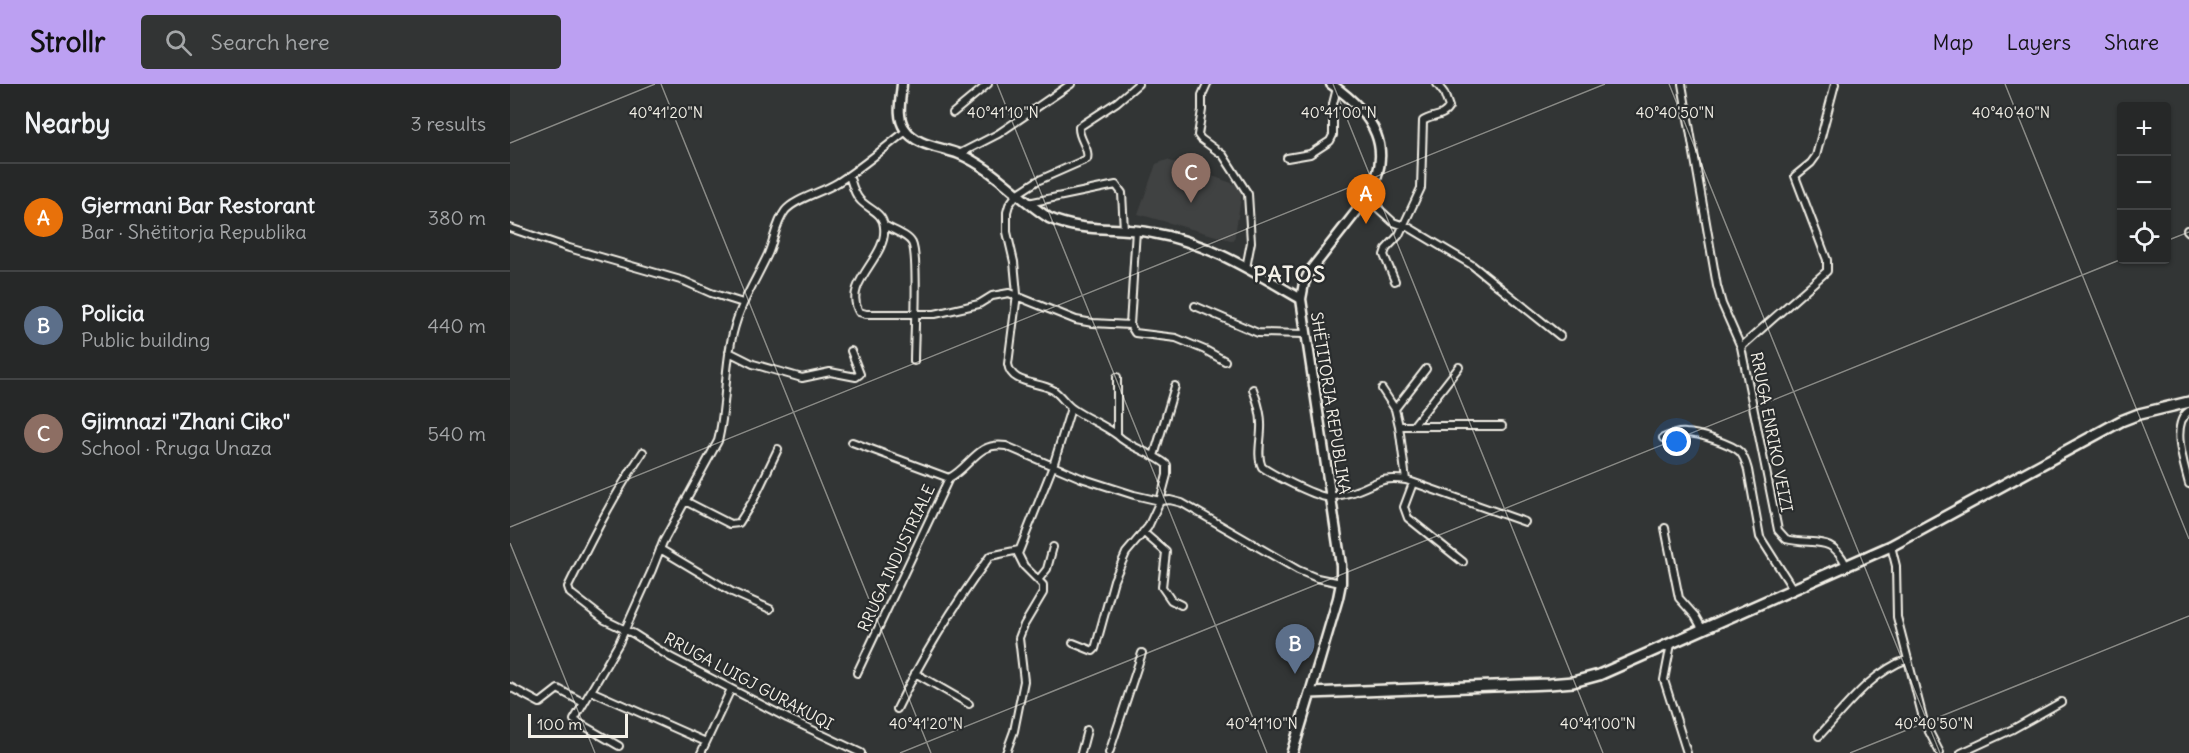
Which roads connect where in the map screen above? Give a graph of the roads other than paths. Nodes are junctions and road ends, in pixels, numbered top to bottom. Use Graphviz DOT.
graph roads {
  1 [pos="902,84"];
  2 [pos="988,84"];
  3 [pos="1071,84"];
  4 [pos="1137,84"];
  5 [pos="1207,84"];
  6 [pos="1437,84"];
  7 [pos="1682,84"];
  8 [pos="1836,84"];
  9 [pos="1334,86"];
  10 [pos="953,113"];
  11 [pos="906,131"];
  12 [pos="959,154"];
  13 [pos="1287,158"];
  14 [pos="849,175"];
  15 [pos="1017,194"];
  16 [pos="1367,198"];
  17 [pos="1028,203"];
  18 [pos="884,225"];
  19 [pos="1404,226"];
  20 [pos="510,228"];
  21 [pos="1124,230"];
  22 [pos="1136,230"];
  23 [pos="1246,268"];
  24 [pos="1395,281"];
  25 [pos="1017,294"];
  26 [pos="1301,298"];
  27 [pos="743,303"];
  28 [pos="1195,306"];
  29 [pos="914,314"];
  30 [pos="1130,325"];
  31 [pos="1305,334"];
  32 [pos="1560,336"];
  33 [pos="1741,347"];
  34 [pos="851,351"];
  35 [pos="729,352"];
  36 [pos="914,361"];
  37 [pos="1225,361"];
  38 [pos="1459,367"];
  39 [pos="1426,369"];
  40 [pos="1117,377"];
  41 [pos="1175,386"];
  42 [pos="1253,389"];
  43 [pos="1382,389"];
  44 [pos="2189,402"];
  45 [pos="1071,408"];
  46 [pos="1395,409"];
  47 [pos="2189,411"];
  48 [pos="1400,426"];
  49 [pos="1413,426"];
  50 [pos="1502,426"];
  51 [pos="1117,435"];
  52 [pos="1663,438"];
  53 [pos="852,442"];
  54 [pos="778,449"];
  55 [pos="643,452"];
  56 [pos="1154,456"];
  57 [pos="1053,466"];
  58 [pos="949,478"];
  59 [pos="1410,481"];
  60 [pos="2189,484"];
  61 [pos="1331,497"];
  62 [pos="685,501"];
  63 [pos="1160,501"];
  64 [pos="1525,522"];
  65 [pos="1665,528"];
  66 [pos="1143,532"];
  67 [pos="1891,546"];
  68 [pos="1053,547"];
  69 [pos="660,549"];
  70 [pos="1019,550"];
  71 [pos="1463,562"];
  72 [pos="1846,566"];
  73 [pos="1040,579"];
  74 [pos="1341,583"];
  75 [pos="1793,589"];
  76 [pos="1181,605"];
  77 [pos="770,609"];
  78 [pos="1703,630"];
  79 [pos="625,631"];
  80 [pos="1073,643"];
  81 [pos="1671,644"];
  82 [pos="1142,653"];
  83 [pos="1908,659"];
  84 [pos="857,673"];
  85 [pos="915,673"];
  86 [pos="510,687"];
  87 [pos="730,689"];
  88 [pos="591,692"];
  89 [pos="1310,693"];
  90 [pos="2061,702"];
  91 [pos="584,703"];
  92 [pos="969,704"];
  93 [pos="897,709"];
  94 [pos="1087,730"];
  95 [pos="1819,736"];
  96 [pos="706,742"];
  97 [pos="619,746"];
  98 [pos="701,753"];
  99 [pos="861,753"];
  100 [pos="1006,753"];
  101 [pos="1081,753"];
  102 [pos="1109,753"];
  103 [pos="1292,753"];
  104 [pos="1687,753"];
  105 [pos="1940,753"];
  106 [pos="1961,753"];
  1 -- 11 [label="main road"];
  2 -- 10 [label="street"];
  3 -- 12 [label="street"];
  4 -- 15 [label="street"];
  5 -- 23 [label="street"];
  6 -- 19 [label="street"];
  7 -- 33 [label="street, RRUGA ENRIKO VEIZI"];
  8 -- 33 [label="street"];
  9 -- 13 [label="street"];
  9 -- 16 [label="main road, SHËTITORJA REPUBLIKA"];
  11 -- 12 [label="main road"];
  11 -- 14 [label="street"];
  12 -- 15 [label="main road"];
  14 -- 18 [label="street"];
  14 -- 27 [label="street"];
  15 -- 17 [label="main road"];
  15 -- 25 [label="street"];
  16 -- 19 [label="street"];
  16 -- 26 [label="main road, SHËTITORJA REPUBLIKA"];
  17 -- 21 [label="main road"];
  17 -- 21 [label="street"];
  18 -- 29 [label="street"];
  18 -- 29 [label="street"];
  19 -- 24 [label="street"];
  19 -- 32 [label="street"];
  20 -- 27 [label="street"];
  21 -- 22 [label="main road"];
  22 -- 23 [label="main road"];
  22 -- 30 [label="street"];
  23 -- 26 [label="main road"];
  25 -- 29 [label="street"];
  25 -- 30 [label="street"];
  25 -- 45 [label="street"];
  26 -- 31 [label="main road, SHËTITORJA REPUBLIKA"];
  27 -- 35 [label="street"];
  28 -- 31 [label="street"];
  29 -- 36 [label="street"];
  30 -- 37 [label="street"];
  31 -- 61 [label="main road, SHËTITORJA REPUBLIKA"];
  33 -- 72 [label="street, RRUGA ENRIKO VEIZI"];
  34 -- 35 [label="street"];
  35 -- 62 [label="street"];
  38 -- 49 [label="street"];
  39 -- 46 [label="street"];
  40 -- 51 [label="street"];
  41 -- 56 [label="street"];
  42 -- 61 [label="street"];
  43 -- 46 [label="street"];
  44 -- 67 [label="main road"];
  45 -- 51 [label="street"];
  45 -- 57 [label="street"];
  46 -- 48 [label="street"];
  47 -- 60 [label="street"];
  48 -- 49 [label="street"];
  48 -- 59 [label="street"];
  49 -- 50 [label="street"];
  51 -- 56 [label="street"];
  52 -- 75 [label="street"];
  53 -- 58 [label="street"];
  54 -- 62 [label="street"];
  55 -- 79 [label="street, RRUGA LUIGJ GURAKUQI"];
  56 -- 63 [label="street"];
  57 -- 58 [label="street, RRUGA INDUSTRIALE"];
  57 -- 63 [label="street, RRUGA INDUSTRIALE"];
  57 -- 70 [label="street"];
  58 -- 84 [label="street, RRUGA INDUSTRIALE"];
  59 -- 61 [label="street"];
  59 -- 64 [label="street"];
  59 -- 71 [label="street"];
  61 -- 74 [label="main road, SHËTITORJA REPUBLIKA"];
  62 -- 69 [label="street"];
  63 -- 66 [label="street"];
  63 -- 74 [label="street, RRUGA INDUSTRIALE"];
  65 -- 78 [label="street"];
  66 -- 76 [label="street"];
  66 -- 80 [label="street"];
  67 -- 72 [label="main road"];
  67 -- 83 [label="street"];
  68 -- 73 [label="street"];
  69 -- 77 [label="street"];
  69 -- 79 [label="street"];
  70 -- 73 [label="street"];
  70 -- 85 [label="street"];
  72 -- 75 [label="main road"];
  73 -- 100 [label="street"];
  74 -- 89 [label="main road, SHËTITORJA REPUBLIKA"];
  75 -- 78 [label="main road"];
  78 -- 81 [label="main road"];
  79 -- 87 [label="street, RRUGA LUIGJ GURAKUQI"];
  79 -- 88 [label="street"];
  81 -- 89 [label="main road"];
  81 -- 104 [label="street"];
  82 -- 102 [label="street"];
  83 -- 95 [label="street"];
  83 -- 105 [label="street"];
  85 -- 92 [label="street"];
  85 -- 93 [label="street"];
  86 -- 91 [label="street"];
  87 -- 96 [label="street"];
  87 -- 99 [label="street, RRUGA LUIGJ GURAKUQI"];
  88 -- 91 [label="street"];
  88 -- 96 [label="street"];
  89 -- 103 [label="main road"];
  90 -- 106 [label="street"];
  91 -- 97 [label="street"];
  94 -- 101 [label="street"];
  96 -- 98 [label="street"];
}
